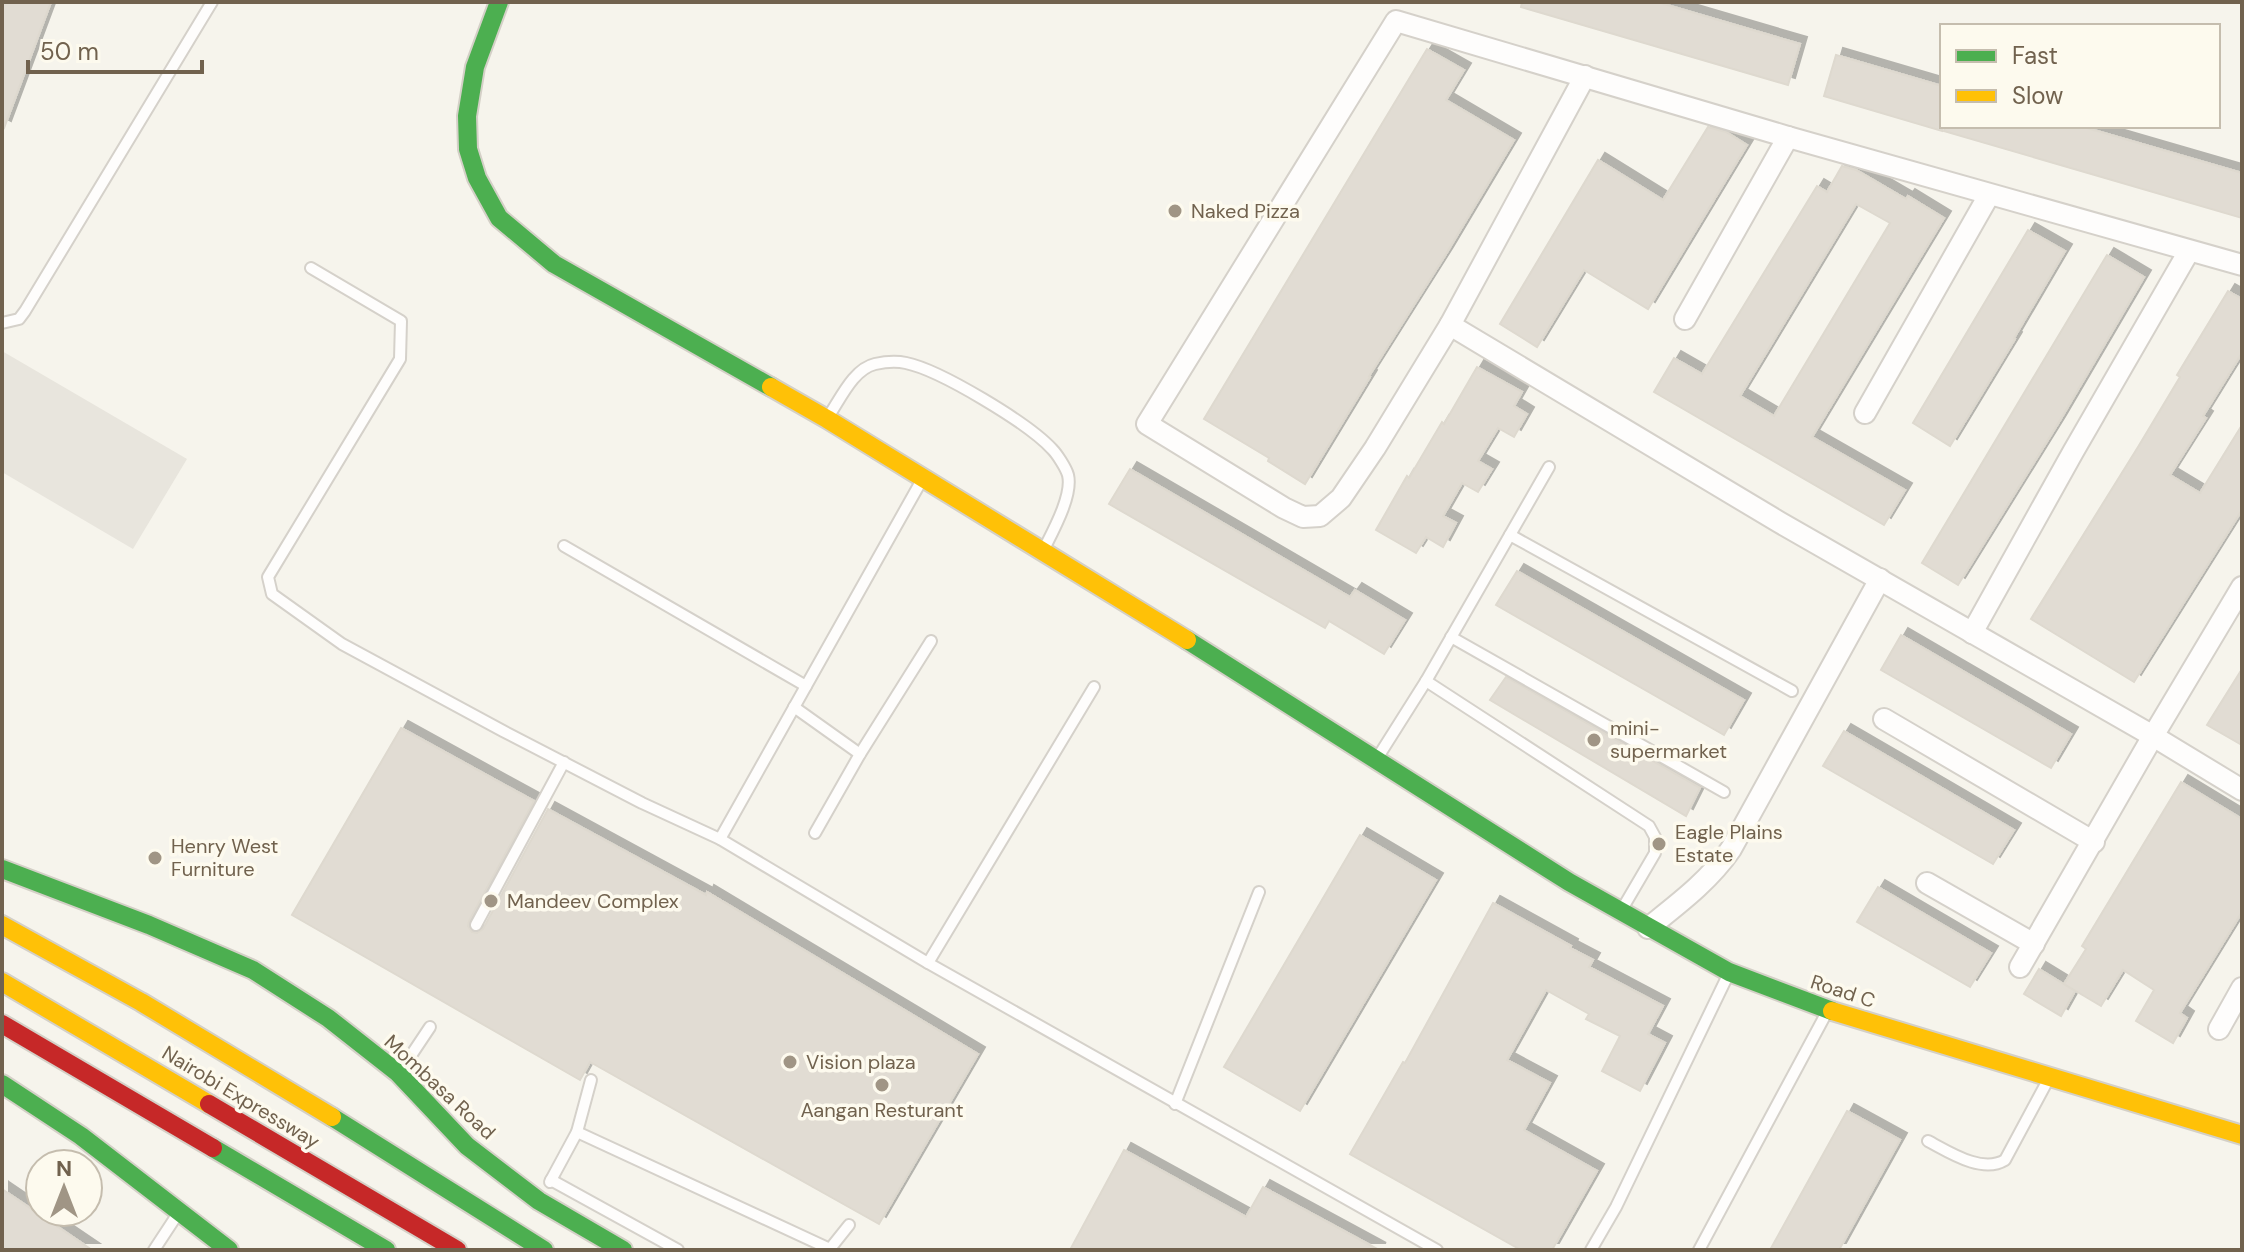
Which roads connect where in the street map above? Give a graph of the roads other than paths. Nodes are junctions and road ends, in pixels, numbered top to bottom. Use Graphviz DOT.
graph roads {
  1 [pos="499,2"];
  2 [pos="209,3"];
  3 [pos="1585,76"];
  4 [pos="1788,137"];
  5 [pos="1989,195"];
  6 [pos="2189,251"];
  7 [pos="2242,265"];
  8 [pos="311,268"];
  9 [pos="1685,319"];
  10 [pos="2,323"];
  11 [pos="1450,325"];
  12 [pos="1865,413"];
  13 [pos="827,419"];
  14 [pos="1549,467"];
  15 [pos="923,478"];
  16 [pos="1510,535"];
  17 [pos="564,546"];
  18 [pos="1043,551"];
  19 [pos="1880,579"];
  20 [pos="2242,587"];
  21 [pos="1972,633"];
  22 [pos="1451,637"];
  23 [pos="931,641"];
  24 [pos="1426,681"];
  25 [pos="806,686"];
  26 [pos="1094,687"];
  27 [pos="1792,691"];
  28 [pos="794,707"];
  29 [pos="1884,719"];
  30 [pos="2153,736"];
  31 [pos="860,754"];
  32 [pos="1377,758"];
  33 [pos="564,762"];
  34 [pos="2242,790"];
  35 [pos="1724,792"];
  36 [pos="815,833"];
  37 [pos="720,839"];
  38 [pos="2094,842"];
  39 [pos="2,869"];
  40 [pos="1927,883"];
  41 [pos="1259,892"];
  42 [pos="1620,912"];
  43 [pos="2,919"];
  44 [pos="476,925"];
  45 [pos="1648,928"];
  46 [pos="10,930"];
  47 [pos="2034,944"];
  48 [pos="928,963"];
  49 [pos="2020,967"];
  50 [pos="1729,972"];
  51 [pos="2,982"];
  52 [pos="2242,988"];
  53 [pos="1828,1010"];
  54 [pos="2,1024"];
  55 [pos="430,1027"];
  56 [pos="2219,1029"];
  57 [pos="398,1073"];
  58 [pos="2049,1077"];
  59 [pos="591,1080"];
  60 [pos="2,1084"];
  61 [pos="1175,1104"];
  62 [pos="577,1132"];
  63 [pos="2242,1135"];
  64 [pos="1928,1141"];
  65 [pos="551,1180"];
  66 [pos="539,1201"];
  67 [pos="179,1211"];
  68 [pos="849,1225"];
  69 [pos="238,1247"];
  70 [pos="154,1250"];
  71 [pos="386,1250"];
  72 [pos="457,1250"];
  73 [pos="544,1250"];
  74 [pos="623,1250"];
  75 [pos="678,1250"];
  76 [pos="829,1250"];
  77 [pos="1437,1250"];
  78 [pos="1591,1250"];
  79 [pos="1699,1250"];
  1 -- 13 [label="main road, Road C"];
  2 -- 10 [label="lane"];
  3 -- 4 [label="street"];
  3 -- 11 [label="street"];
  3 -- 11 [label="street"];
  4 -- 5 [label="street"];
  4 -- 9 [label="street"];
  5 -- 6 [label="street"];
  5 -- 12 [label="street"];
  6 -- 7 [label="street"];
  6 -- 21 [label="street"];
  8 -- 33 [label="lane"];
  11 -- 19 [label="street"];
  13 -- 15 [label="main road, Road C"];
  13 -- 18 [label="lane"];
  14 -- 16 [label="lane"];
  15 -- 18 [label="main road, Road C"];
  15 -- 25 [label="lane"];
  16 -- 22 [label="lane"];
  16 -- 27 [label="lane"];
  17 -- 25 [label="lane"];
  18 -- 32 [label="main road, Road C"];
  19 -- 21 [label="street"];
  19 -- 45 [label="street"];
  20 -- 30 [label="street"];
  21 -- 30 [label="street"];
  22 -- 24 [label="lane"];
  22 -- 35 [label="lane"];
  23 -- 31 [label="lane"];
  24 -- 32 [label="lane"];
  24 -- 42 [label="lane"];
  25 -- 28 [label="lane"];
  26 -- 48 [label="lane"];
  28 -- 31 [label="lane"];
  28 -- 37 [label="lane"];
  29 -- 38 [label="street"];
  30 -- 34 [label="street"];
  30 -- 38 [label="street"];
  31 -- 36 [label="lane"];
  32 -- 42 [label="main road, Road C"];
  33 -- 37 [label="lane"];
  33 -- 44 [label="lane"];
  37 -- 48 [label="lane"];
  38 -- 47 [label="street"];
  39 -- 57 [label="main road, Mombasa Road"];
  40 -- 47 [label="street"];
  41 -- 61 [label="lane"];
  42 -- 45 [label="main road, Road C"];
  43 -- 46 [label="main road"];
  45 -- 50 [label="main road, Road C"];
  46 -- 73 [label="main road"];
  47 -- 49 [label="street"];
  48 -- 61 [label="lane"];
  50 -- 53 [label="main road, Road C"];
  50 -- 78 [label="lane"];
  51 -- 72 [label="main road, Nairobi Expressway"];
  52 -- 56 [label="street"];
  53 -- 58 [label="main road, Road C"];
  53 -- 79 [label="lane"];
  54 -- 71 [label="main road"];
  55 -- 57 [label="lane"];
  57 -- 66 [label="main road, Mombasa Road"];
  58 -- 63 [label="main road, Road C"];
  58 -- 64 [label="lane"];
  59 -- 62 [label="lane"];
  60 -- 67 [label="main road"];
  61 -- 77 [label="lane"];
  62 -- 65 [label="lane"];
  62 -- 76 [label="lane"];
  65 -- 66 [label="lane"];
  65 -- 75 [label="lane"];
  66 -- 74 [label="main road, Mombasa Road"];
  67 -- 69 [label="main road"];
  67 -- 70 [label="lane"];
  68 -- 76 [label="lane"];
}
